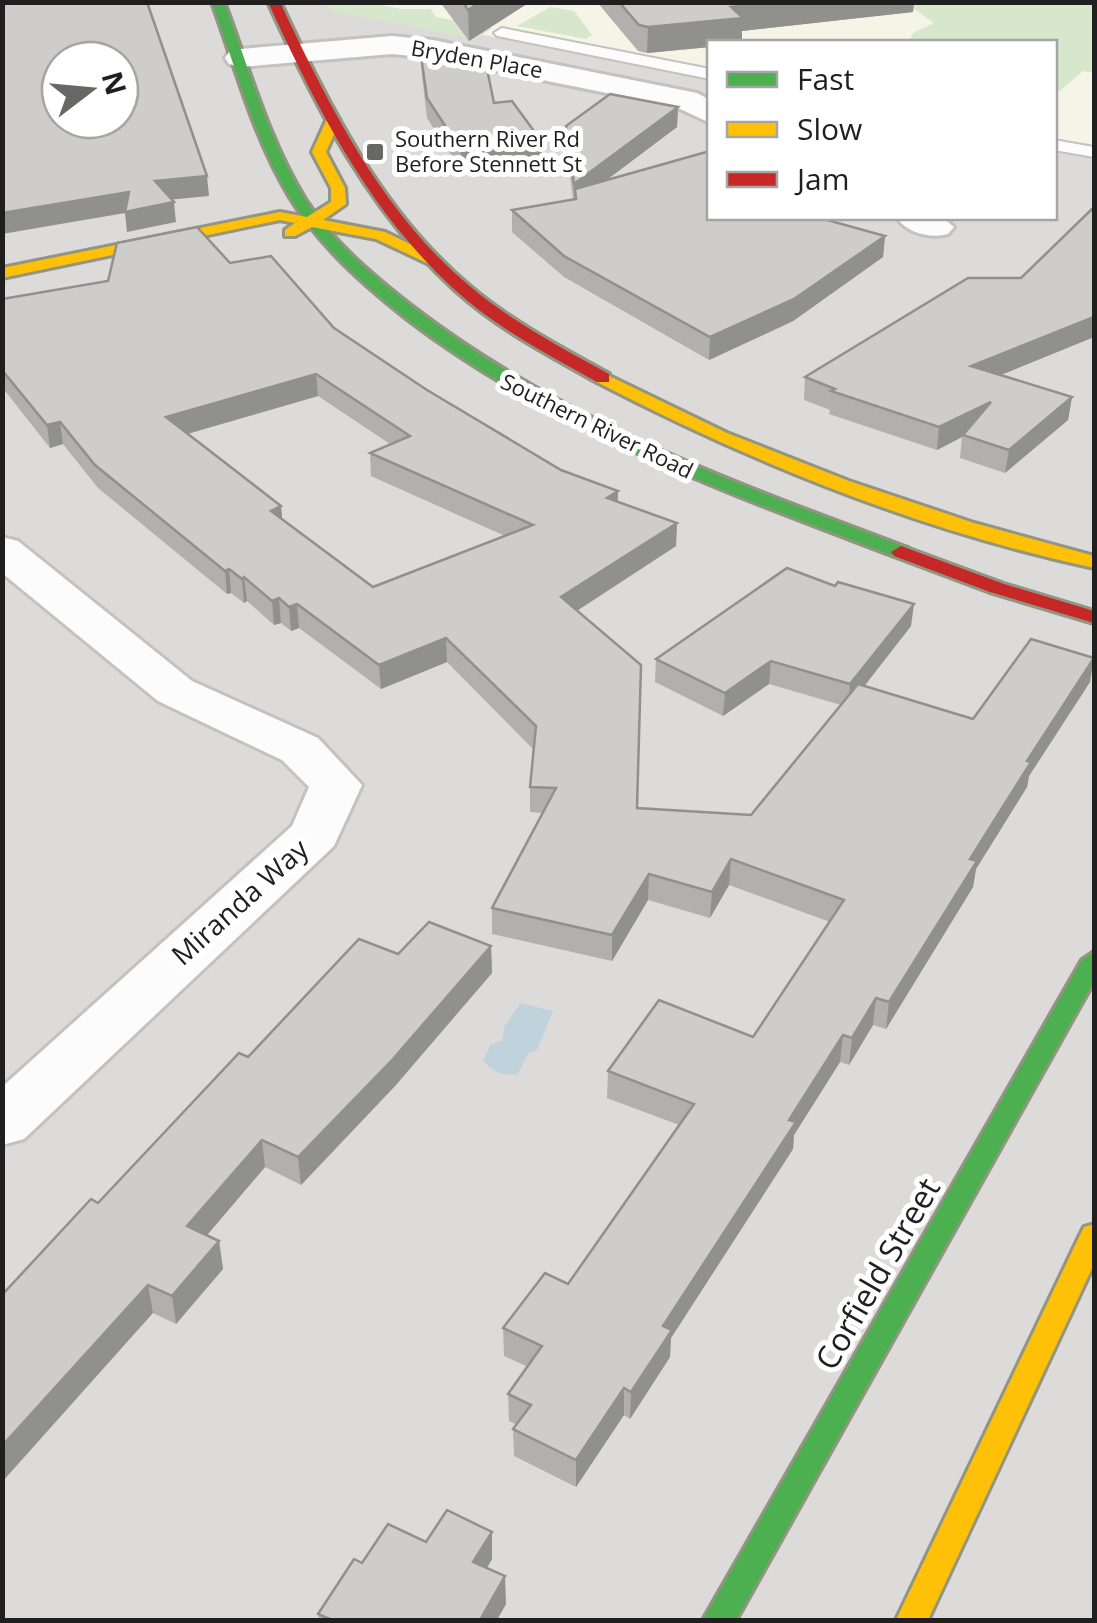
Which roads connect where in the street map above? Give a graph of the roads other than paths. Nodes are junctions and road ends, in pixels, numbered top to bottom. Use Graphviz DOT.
graph roads {
  1 [pos="218,2"];
  2 [pos="274,2"];
  3 [pos="502,33"];
  4 [pos="297,53"];
  5 [pos="240,58"];
  6 [pos="707,73"];
  7 [pos="707,112"];
  8 [pos="333,121"];
  9 [pos="1057,146"];
  10 [pos="1094,152"];
  11 [pos="313,221"];
  12 [pos="434,261"];
  13 [pos="2,273"];
  14 [pos="2,550"];
  15 [pos="1094,562"];
  16 [pos="1094,617"];
  17 [pos="1094,960"];
  18 [pos="2,1123"];
  19 [pos="1094,1235"];
  20 [pos="719,1620"];
  21 [pos="912,1620"];
  1 -- 5 [label="main road, Southern River Road"];
  2 -- 4 [label="main road, Southern River Road"];
  3 -- 6 [label="lane"];
  4 -- 5 [label="street, Bryden Place"];
  4 -- 7 [label="street, Bryden Place"];
  4 -- 8 [label="main road, Southern River Road"];
  5 -- 11 [label="main road, Southern River Road"];
  8 -- 11 [label="main road"];
  8 -- 12 [label="main road, Southern River Road"];
  9 -- 10 [label="lane"];
  11 -- 12 [label="main road"];
  11 -- 13 [label="main road"];
  11 -- 16 [label="main road, Southern River Road"];
  12 -- 15 [label="main road, Southern River Road"];
  14 -- 18 [label="street, Miranda Way"];
  17 -- 20 [label="main road, Corfield Street"];
  19 -- 21 [label="main road"];
}
